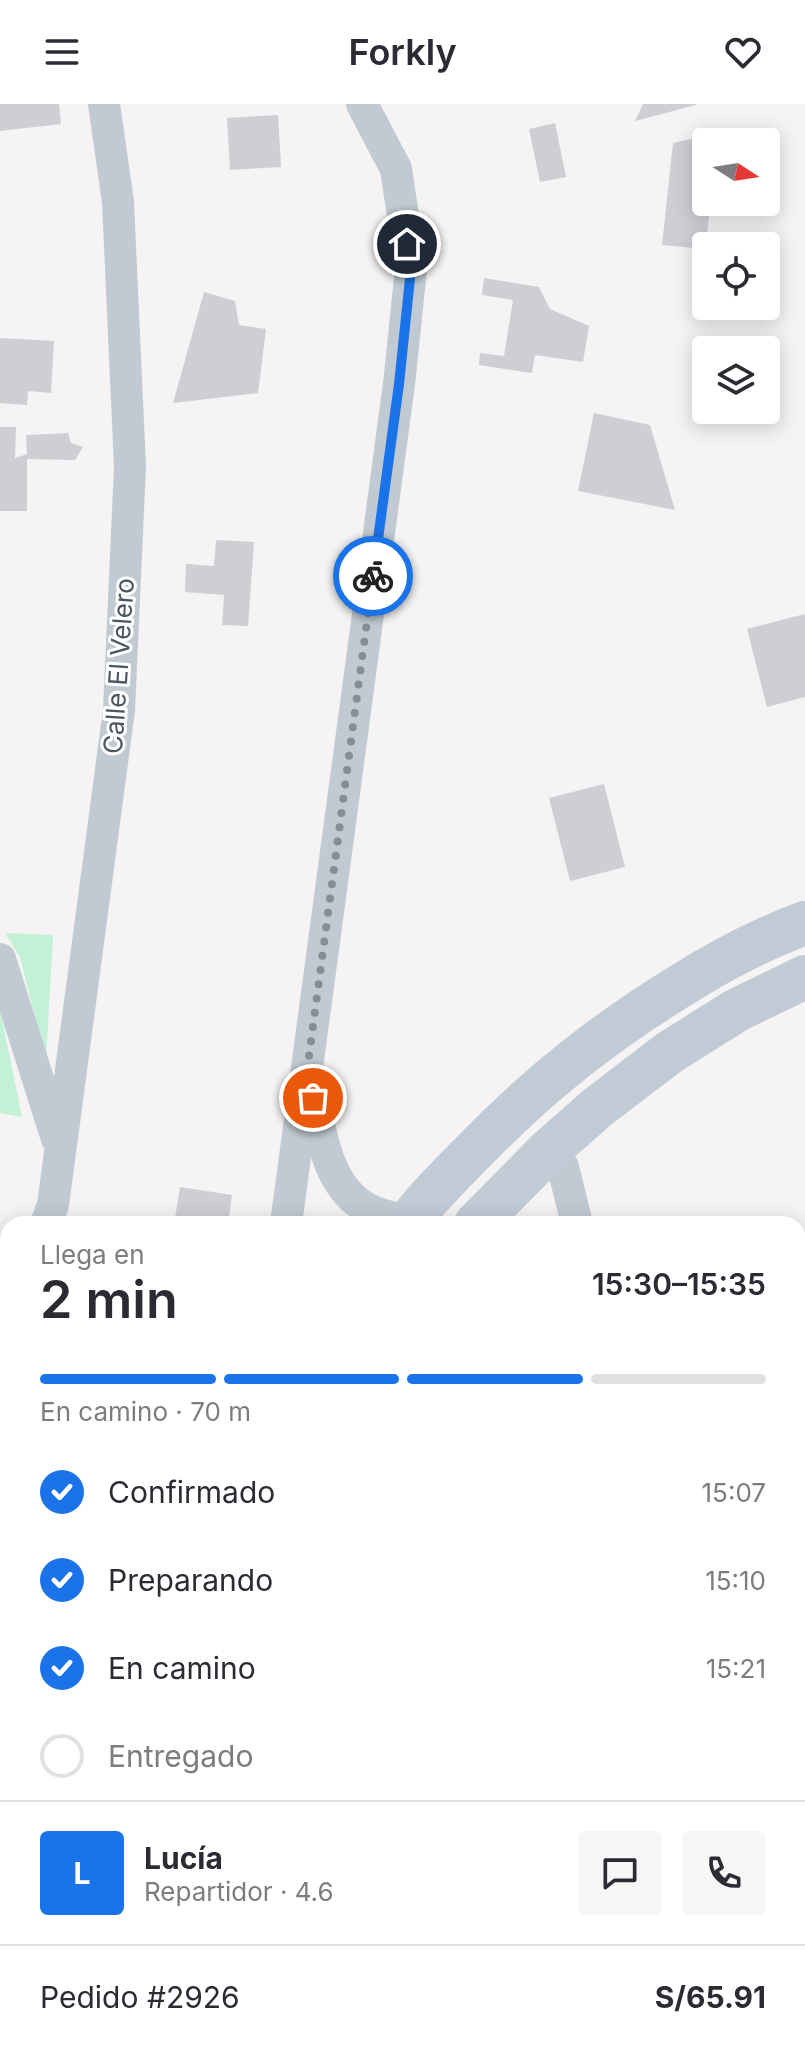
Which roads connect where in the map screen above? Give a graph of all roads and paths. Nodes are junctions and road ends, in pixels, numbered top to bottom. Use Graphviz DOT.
graph roads {
  1 [pos="104,104"];
  2 [pos="362,104"];
  3 [pos="805,923"];
  4 [pos="0,959"];
  5 [pos="805,977"];
  6 [pos="560,1069"];
  7 [pos="307,1071"];
  8 [pos="598,1107"];
  9 [pos="60,1149"];
  10 [pos="548,1151"];
  11 [pos="445,1180"];
  12 [pos="49,1216"];
  13 [pos="287,1216"];
  14 [pos="385,1216"];
  15 [pos="414,1216"];
  16 [pos="476,1216"];
  17 [pos="484,1216"];
  18 [pos="575,1216"];
  1 -- 9 [label="street, Calle El Velero"];
  2 -- 7 [label="street"];
  3 -- 6 [label="street"];
  4 -- 9 [label="street"];
  5 -- 8 [label="street"];
  6 -- 8 [label="street"];
  6 -- 11 [label="street"];
  7 -- 13 [label="street"];
  7 -- 14 [label="street"];
  8 -- 10 [label="street"];
  9 -- 12 [label="street, Calle El Velero"];
  10 -- 17 [label="street"];
  10 -- 18 [label="street"];
  11 -- 15 [label="street"];
  11 -- 16 [label="street"];
}
